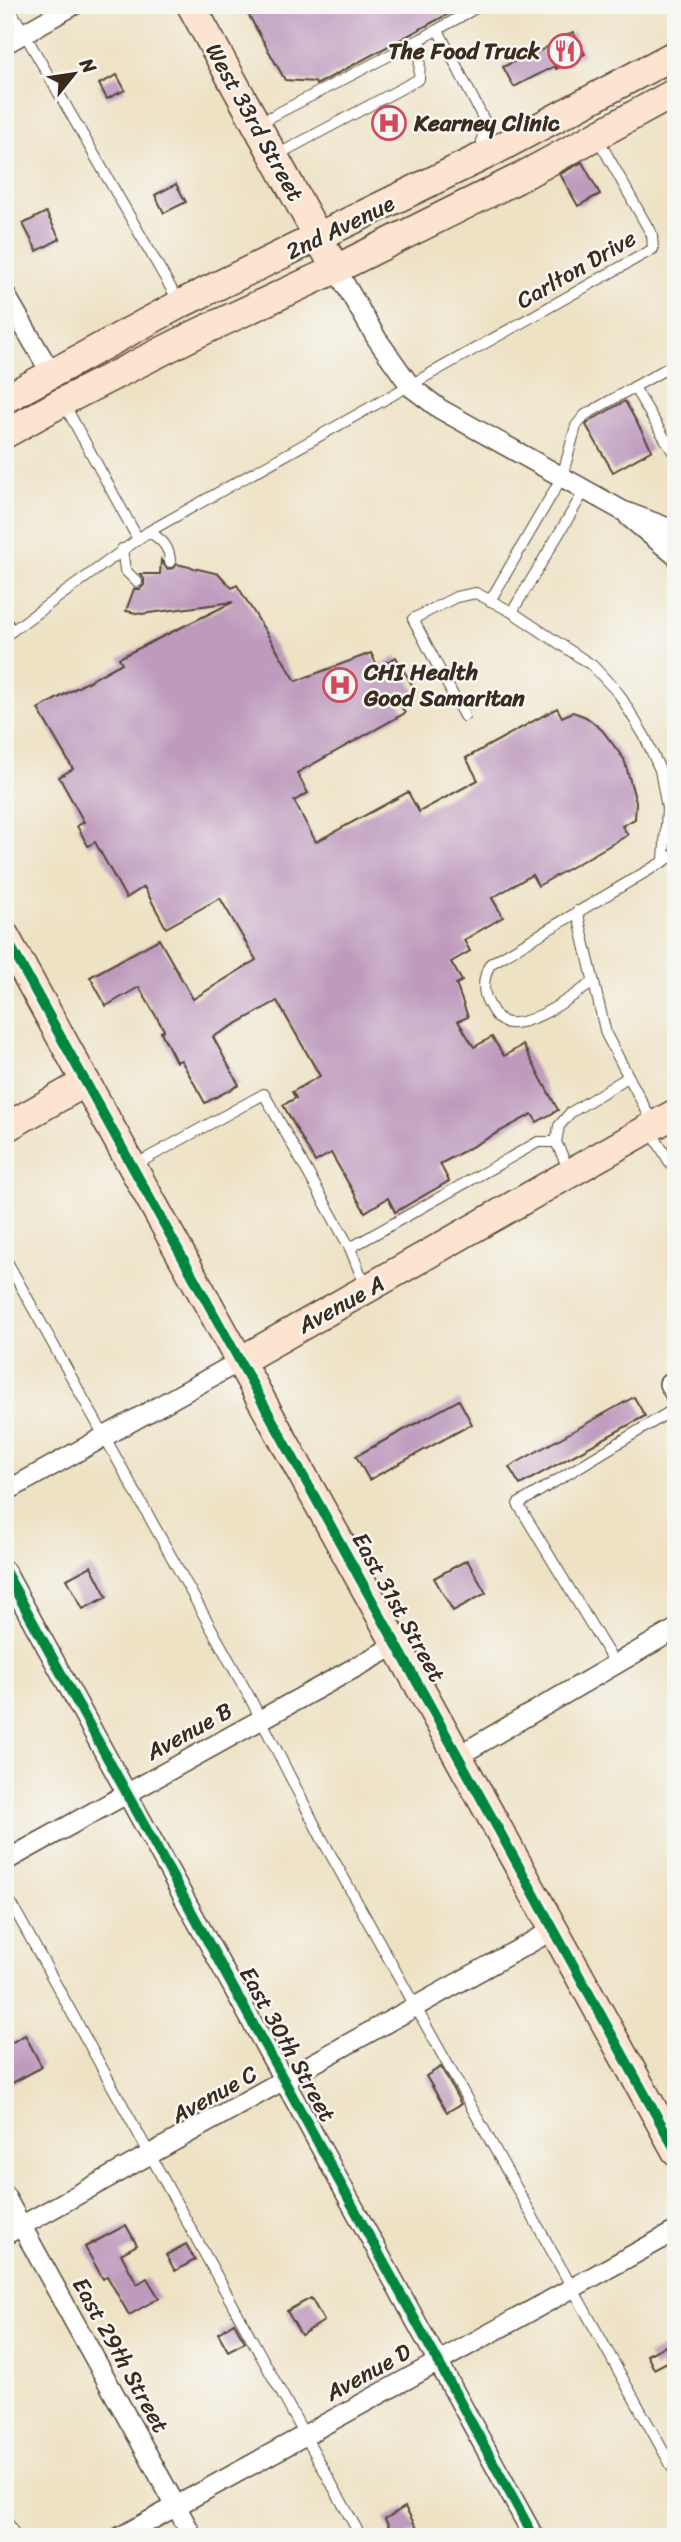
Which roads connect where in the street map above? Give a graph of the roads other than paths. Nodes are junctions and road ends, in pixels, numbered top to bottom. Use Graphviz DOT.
graph roads {
  1 [pos="8,5"];
  2 [pos="74,5"];
  3 [pos="191,5"];
  4 [pos="481,5"];
  5 [pos="438,30"];
  6 [pos="24,34"];
  7 [pos="421,39"];
  8 [pos="5,44"];
  9 [pos="676,54"];
  10 [pos="676,92"];
  11 [pos="257,124"];
  12 [pos="596,136"];
  13 [pos="274,157"];
  14 [pos="481,157"];
  15 [pos="319,238"];
  16 [pos="336,270"];
  17 [pos="5,294"];
  18 [pos="180,304"];
  19 [pos="671,366"];
  20 [pos="51,373"];
  21 [pos="411,387"];
  22 [pos="634,387"];
  23 [pos="5,399"];
  24 [pos="62,402"];
  25 [pos="5,434"];
  26 [pos="676,457"];
  27 [pos="562,477"];
  28 [pos="585,490"];
  29 [pos="623,512"];
  30 [pos="676,531"];
  31 [pos="148,532"];
  32 [pos="138,539"];
  33 [pos="122,549"];
  34 [pos="676,556"];
  35 [pos="170,562"];
  36 [pos="137,582"];
  37 [pos="490,601"];
  38 [pos="512,612"];
  39 [pos="5,619"];
  40 [pos="9,633"];
  41 [pos="464,716"];
  42 [pos="676,854"];
  43 [pos="664,861"];
  44 [pos="577,911"];
  45 [pos="5,936"];
  46 [pos="594,982"];
  47 [pos="628,1077"];
  48 [pos="86,1082"];
  49 [pos="660,1123"];
  50 [pos="5,1128"];
  51 [pos="556,1142"];
  52 [pos="133,1167"];
  53 [pos="571,1173"];
  54 [pos="676,1173"];
  55 [pos="350,1248"];
  56 [pos="5,1258"];
  57 [pos="370,1289"];
  58 [pos="240,1361"];
  59 [pos="676,1408"];
  60 [pos="105,1436"];
  61 [pos="5,1492"];
  62 [pos="5,1571"];
  63 [pos="676,1629"];
  64 [pos="396,1645"];
  65 [pos="615,1664"];
  66 [pos="261,1720"];
  67 [pos="458,1756"];
  68 [pos="128,1793"];
  69 [pos="5,1861"];
  70 [pos="5,1892"];
  71 [pos="553,1930"];
  72 [pos="416,2006"];
  73 [pos="284,2079"];
  74 [pos="675,2146"];
  75 [pos="149,2154"];
  76 [pos="5,2196"];
  77 [pos="14,2231"];
  78 [pos="676,2231"];
  79 [pos="571,2289"];
  80 [pos="437,2362"];
  81 [pos="305,2435"];
  82 [pos="676,2474"];
  83 [pos="177,2507"];
  84 [pos="5,2518"];
  85 [pos="16,2537"];
  86 [pos="120,2537"];
  87 [pos="193,2537"];
  88 [pos="362,2537"];
  89 [pos="534,2537"];
  1 -- 6 [label="lane"];
  2 -- 6 [label="street"];
  3 -- 11 [label="street, West 33rd Street"];
  4 -- 5 [label="lane"];
  5 -- 7 [label="lane"];
  5 -- 14 [label="lane"];
  6 -- 8 [label="street"];
  6 -- 18 [label="lane"];
  7 -- 11 [label="lane"];
  7 -- 13 [label="lane"];
  9 -- 14 [label="street, 2nd Avenue"];
  10 -- 12 [label="street, 2nd Avenue"];
  11 -- 13 [label="street, West 33rd Street"];
  12 -- 16 [label="street, 2nd Avenue"];
  12 -- 21 [label="lane, Carlton Drive"];
  13 -- 15 [label="street, West 33rd Street"];
  14 -- 15 [label="street, 2nd Avenue"];
  15 -- 16 [label="street, West 33rd Street"];
  15 -- 18 [label="street, 2nd Avenue"];
  16 -- 21 [label="street, West 33rd Street"];
  16 -- 24 [label="street, 2nd Avenue"];
  17 -- 20 [label="street"];
  18 -- 20 [label="street, 2nd Avenue"];
  19 -- 22 [label="lane"];
  20 -- 23 [label="street, 2nd Avenue"];
  21 -- 27 [label="street, West 33rd Street"];
  21 -- 31 [label="lane"];
  22 -- 26 [label="lane"];
  22 -- 27 [label="lane"];
  24 -- 25 [label="street, 2nd Avenue"];
  24 -- 32 [label="lane"];
  27 -- 28 [label="street, West 33rd Street"];
  27 -- 37 [label="lane"];
  28 -- 29 [label="street, West 33rd Street"];
  28 -- 38 [label="lane"];
  29 -- 30 [label="street, West 33rd Street"];
  29 -- 34 [label="street, West 33rd Street"];
  31 -- 32 [label="lane"];
  31 -- 35 [label="lane"];
  32 -- 33 [label="lane"];
  33 -- 36 [label="lane"];
  33 -- 40 [label="lane"];
  37 -- 38 [label="lane"];
  37 -- 41 [label="lane"];
  38 -- 43 [label="lane"];
  39 -- 40 [label="lane"];
  42 -- 43 [label="lane"];
  43 -- 44 [label="lane"];
  44 -- 46 [label="lane"];
  44 -- 46 [label="lane"];
  45 -- 48 [label="street, East 31st Street"];
  46 -- 47 [label="lane"];
  47 -- 49 [label="lane"];
  47 -- 51 [label="lane"];
  48 -- 50 [label="street"];
  48 -- 52 [label="street, East 31st Street"];
  49 -- 53 [label="street, Avenue A"];
  49 -- 54 [label="lane"];
  51 -- 53 [label="lane"];
  51 -- 55 [label="lane"];
  52 -- 55 [label="lane"];
  52 -- 58 [label="street, East 31st Street"];
  53 -- 57 [label="street, Avenue A"];
  55 -- 57 [label="lane"];
  56 -- 60 [label="lane"];
  57 -- 58 [label="street, Avenue A"];
  58 -- 60 [label="street, Avenue A"];
  58 -- 64 [label="street, East 31st Street"];
  59 -- 65 [label="lane"];
  60 -- 61 [label="street, Avenue A"];
  60 -- 66 [label="lane"];
  62 -- 68 [label="street, East 30th Street"];
  63 -- 65 [label="street"];
  64 -- 66 [label="street, Avenue B"];
  64 -- 67 [label="street, East 31st Street"];
  65 -- 67 [label="street"];
  66 -- 68 [label="street, Avenue B"];
  66 -- 72 [label="lane"];
  67 -- 71 [label="street, East 31st Street"];
  68 -- 69 [label="street, Avenue B"];
  68 -- 73 [label="street, East 30th Street"];
  70 -- 75 [label="lane"];
  71 -- 72 [label="street, Avenue C"];
  71 -- 74 [label="street, East 31st Street"];
  72 -- 73 [label="street, Avenue C"];
  72 -- 79 [label="lane"];
  73 -- 75 [label="street, Avenue C"];
  73 -- 80 [label="street, East 30th Street"];
  75 -- 77 [label="street, Avenue C"];
  75 -- 81 [label="lane"];
  76 -- 77 [label="street, East 29th Street"];
  77 -- 83 [label="street, East 29th Street"];
  78 -- 79 [label="street, Avenue D"];
  79 -- 80 [label="street, Avenue D"];
  79 -- 82 [label="lane"];
  80 -- 81 [label="street, Avenue D"];
  80 -- 89 [label="street, East 30th Street"];
  81 -- 83 [label="street, Avenue D"];
  81 -- 88 [label="lane"];
  83 -- 86 [label="street, Avenue D"];
  83 -- 87 [label="street, East 29th Street"];
  84 -- 85 [label="lane"];
}
